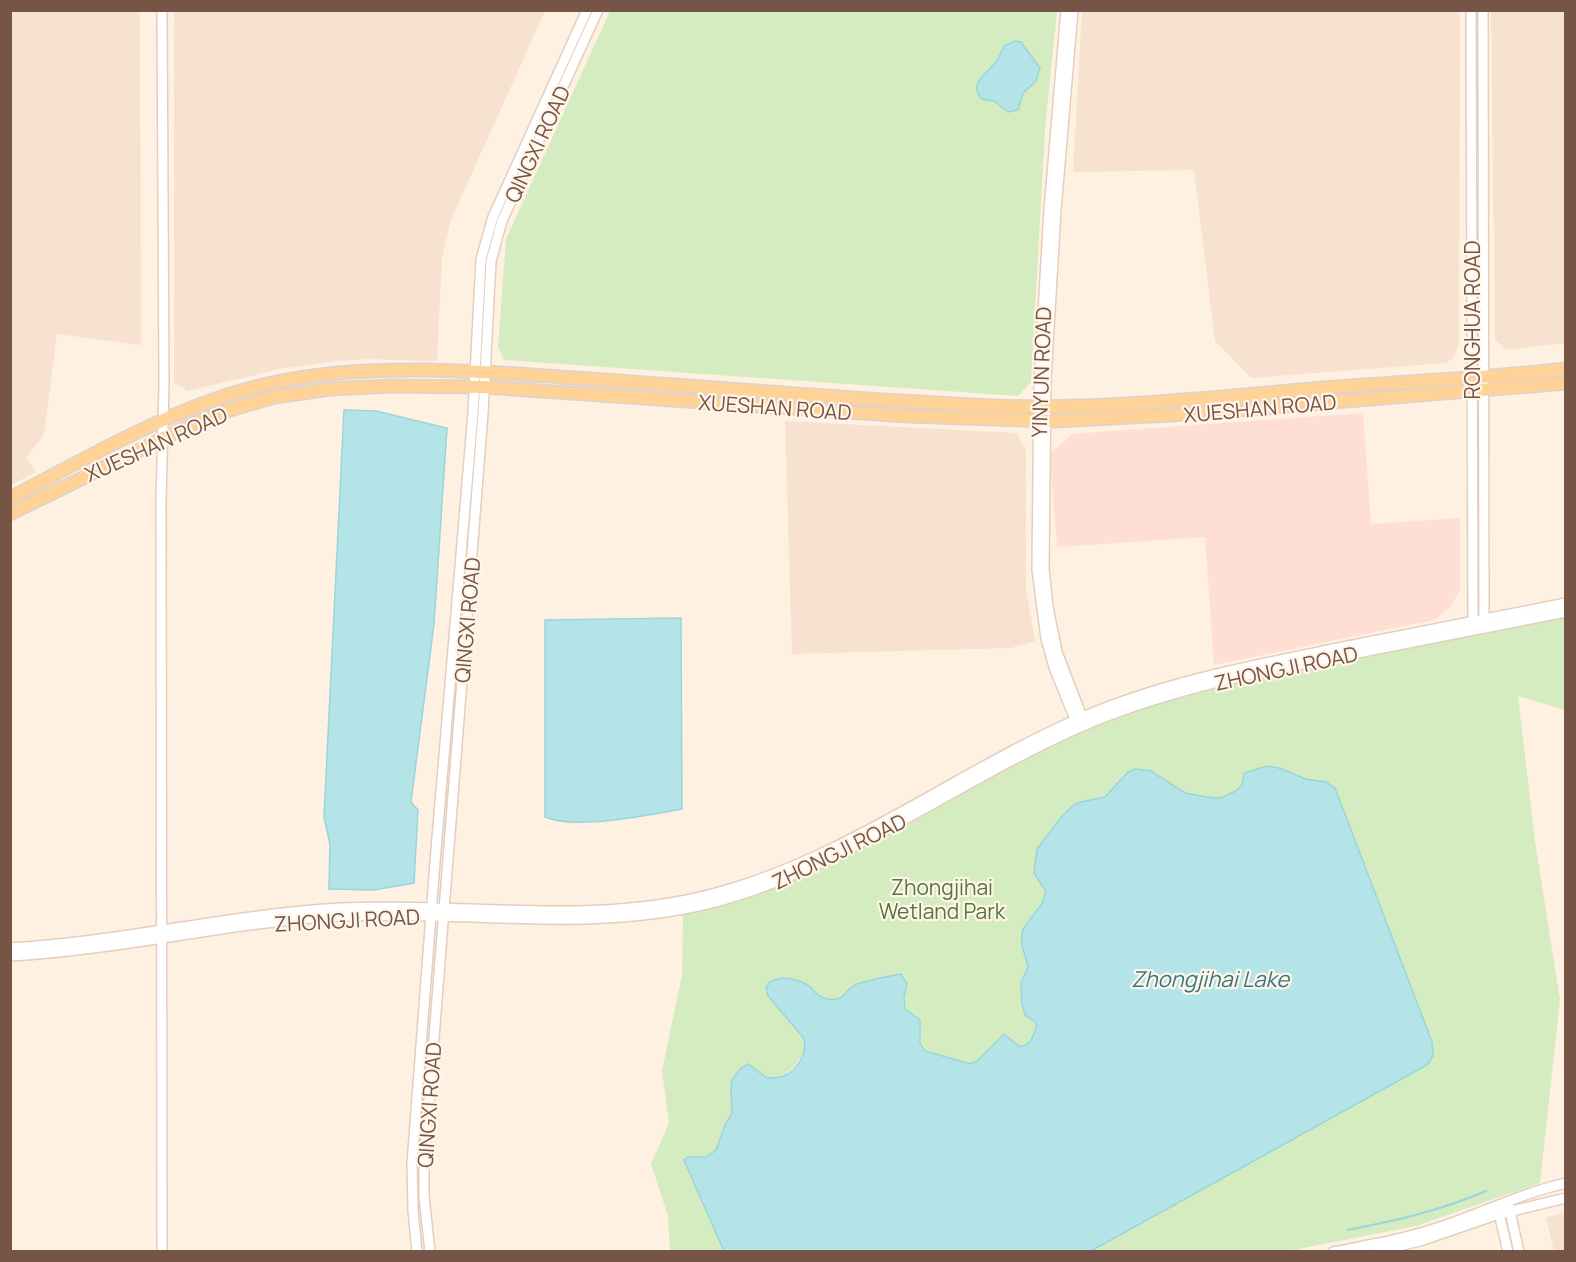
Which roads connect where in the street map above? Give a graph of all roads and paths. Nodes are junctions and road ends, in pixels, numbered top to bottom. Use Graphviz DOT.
graph roads {
  1 [pos="156,10"];
  2 [pos="162,10"];
  3 [pos="587,10"];
  4 [pos="598,10"];
  5 [pos="1066,10"];
  6 [pos="1073,10"];
  7 [pos="1471,10"];
  8 [pos="1483,10"];
  9 [pos="1566,369"];
  10 [pos="480,372"];
  11 [pos="1478,376"];
  12 [pos="1566,383"];
  13 [pos="480,387"];
  14 [pos="1478,390"];
  15 [pos="1042,406"];
  16 [pos="162,421"];
  17 [pos="1042,421"];
  18 [pos="162,437"];
  19 [pos="10,498"];
  20 [pos="10,514"];
  21 [pos="1566,603"];
  22 [pos="1566,612"];
  23 [pos="1484,624"];
  24 [pos="1473,626"];
  25 [pos="1081,726"];
  26 [pos="431,912"];
  27 [pos="443,912"];
  28 [pos="161,935"];
  29 [pos="10,948"];
  30 [pos="10,956"];
  31 [pos="1566,1183"];
  32 [pos="1566,1198"];
  33 [pos="1509,1207"];
  34 [pos="1498,1210"];
  35 [pos="162,1251"];
  36 [pos="417,1251"];
  37 [pos="430,1251"];
  38 [pos="1333,1251"];
  39 [pos="1373,1251"];
  40 [pos="1508,1251"];
  41 [pos="1519,1251"];
  1 -- 16 [label="street"];
  2 -- 16 [label="street"];
  3 -- 10 [label="street, QINGXI ROAD"];
  4 -- 10 [label="street, QINGXI ROAD"];
  5 -- 15 [label="street, YINYUN ROAD"];
  6 -- 15 [label="street, YINYUN ROAD"];
  7 -- 11 [label="street, RONGHUA ROAD"];
  8 -- 11 [label="street, RONGHUA ROAD"];
  9 -- 11 [label="main road, XUESHAN ROAD"];
  10 -- 13 [label="street, QINGXI ROAD"];
  10 -- 15 [label="main road, XUESHAN ROAD"];
  10 -- 16 [label="main road, XUESHAN ROAD"];
  11 -- 14 [label="street, RONGHUA ROAD"];
  11 -- 15 [label="main road, XUESHAN ROAD"];
  12 -- 14 [label="main road, XUESHAN ROAD"];
  13 -- 17 [label="main road, XUESHAN ROAD"];
  13 -- 18 [label="main road, XUESHAN ROAD"];
  13 -- 26 [label="street, QINGXI ROAD"];
  13 -- 27 [label="street, QINGXI ROAD"];
  14 -- 17 [label="main road, XUESHAN ROAD"];
  14 -- 23 [label="street, RONGHUA ROAD"];
  14 -- 24 [label="street, RONGHUA ROAD"];
  15 -- 17 [label="street, YINYUN ROAD"];
  16 -- 18 [label="street"];
  16 -- 19 [label="main road, XUESHAN ROAD"];
  17 -- 25 [label="street, YINYUN ROAD"];
  18 -- 20 [label="main road, XUESHAN ROAD"];
  18 -- 28 [label="street"];
  21 -- 23 [label="street, ZHONGJI ROAD"];
  22 -- 23 [label="street, ZHONGJI ROAD"];
  23 -- 24 [label="street, ZHONGJI ROAD"];
  24 -- 25 [label="street, ZHONGJI ROAD"];
  25 -- 27 [label="street, ZHONGJI ROAD"];
  26 -- 27 [label="street, ZHONGJI ROAD"];
  26 -- 28 [label="street, ZHONGJI ROAD"];
  26 -- 36 [label="street, QINGXI ROAD"];
  27 -- 37 [label="street, QINGXI ROAD"];
  28 -- 29 [label="street, ZHONGJI ROAD"];
  28 -- 30 [label="street, ZHONGJI ROAD"];
  28 -- 35 [label="street"];
  31 -- 33 [label="street"];
  32 -- 33 [label="street"];
  33 -- 34 [label="street"];
  33 -- 41 [label="street"];
  34 -- 38 [label="street"];
  34 -- 39 [label="street"];
  34 -- 40 [label="street"];
}
